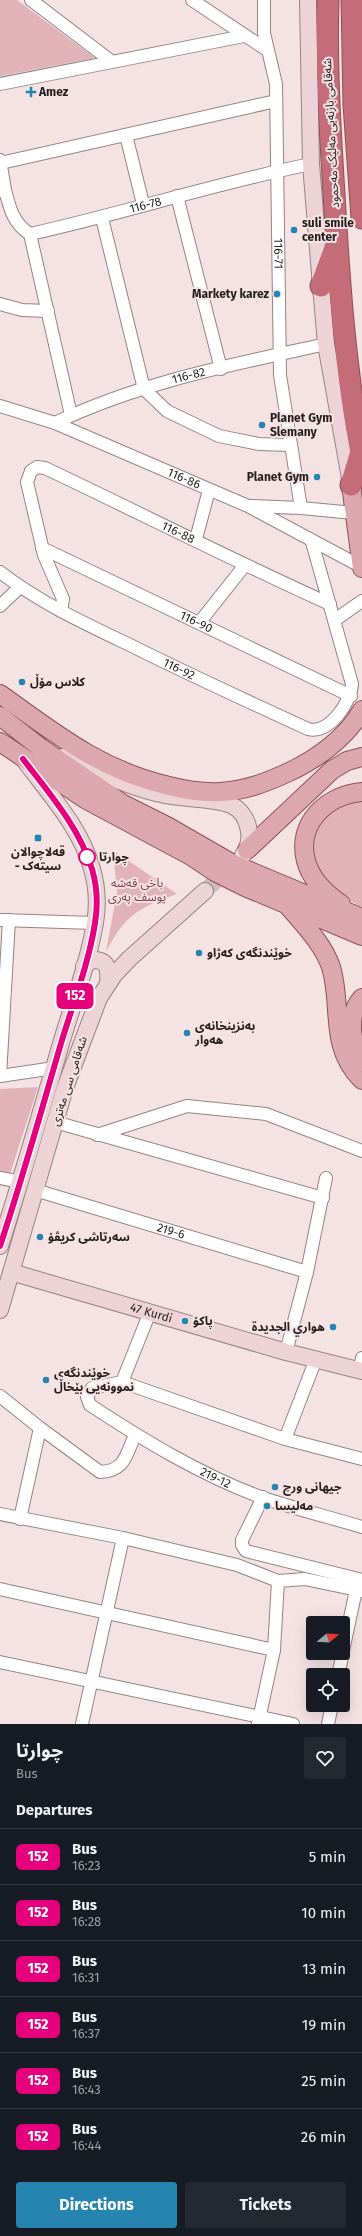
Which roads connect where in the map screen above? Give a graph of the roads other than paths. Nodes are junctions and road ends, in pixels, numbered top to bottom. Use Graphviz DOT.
graph roads {
  1 [pos="31,0"];
  2 [pos="192,0"];
  3 [pos="264,0"];
  4 [pos="308,0"];
  5 [pos="328,0"];
  6 [pos="352,0"];
  7 [pos="244,36"];
  8 [pos="267,50"];
  9 [pos="110,61"];
  10 [pos="0,84"];
  11 [pos="276,101"];
  12 [pos="126,135"];
  13 [pos="0,162"];
  14 [pos="311,164"];
  15 [pos="277,171"];
  16 [pos="3,191"];
  17 [pos="177,196"];
  18 [pos="143,204"];
  19 [pos="102,218"];
  20 [pos="362,218"];
  21 [pos="30,234"];
  22 [pos="337,243"];
  23 [pos="321,286"];
  24 [pos="0,304"];
  25 [pos="48,311"];
  26 [pos="326,344"];
  27 [pos="280,354"];
  28 [pos="221,369"];
  29 [pos="144,388"];
  30 [pos="0,406"];
  31 [pos="71,415"];
  32 [pos="55,422"];
  33 [pos="291,446"];
  34 [pos="362,455"];
  35 [pos="351,485"];
  36 [pos="210,490"];
  37 [pos="248,506"];
  38 [pos="301,508"];
  39 [pos="354,513"];
  40 [pos="196,539"];
  41 [pos="312,542"];
  42 [pos="42,548"];
  43 [pos="245,565"];
  44 [pos="362,568"];
  45 [pos="0,572"];
  46 [pos="20,587"];
  47 [pos="362,601"];
  48 [pos="330,604"];
  49 [pos="0,606"];
  50 [pos="61,612"];
  51 [pos="335,620"];
  52 [pos="199,623"];
  53 [pos="0,694"];
  54 [pos="356,703"];
  55 [pos="0,716"];
  56 [pos="0,742"];
  57 [pos="41,748"];
  58 [pos="362,757"];
  59 [pos="23,759"];
  60 [pos="362,792"];
  61 [pos="245,853"];
  62 [pos="205,890"];
  63 [pos="286,904"];
  64 [pos="361,917"];
  65 [pos="4,920"];
  66 [pos="95,923"];
  67 [pos="362,936"];
  68 [pos="84,966"];
  69 [pos="108,984"];
  70 [pos="362,998"];
  71 [pos="362,1065"];
  72 [pos="54,1068"];
  73 [pos="0,1076"];
  74 [pos="362,1080"];
  75 [pos="55,1122"];
  76 [pos="97,1135"];
  77 [pos="362,1151"];
  78 [pos="0,1178"];
  79 [pos="326,1178"];
  80 [pos="28,1186"];
  81 [pos="323,1198"];
  82 [pos="0,1246"];
  83 [pos="11,1272"];
  84 [pos="308,1272"];
  85 [pos="0,1310"];
  86 [pos="150,1312"];
  87 [pos="286,1352"];
  88 [pos="316,1359"];
  89 [pos="361,1367"];
  90 [pos="122,1382"];
  91 [pos="0,1396"];
  92 [pos="40,1428"];
  93 [pos="135,1435"];
  94 [pos="285,1439"];
  95 [pos="362,1459"];
  96 [pos="263,1497"];
  97 [pos="0,1514"];
  98 [pos="20,1519"];
  99 [pos="362,1527"];
  100 [pos="123,1538"];
  101 [pos="278,1581"];
  102 [pos="360,1587"];
  103 [pos="0,1589"];
  104 [pos="106,1613"];
  105 [pos="350,1625"];
  106 [pos="274,1650"];
  107 [pos="0,1662"];
  108 [pos="91,1681"];
  109 [pos="331,1712"];
  110 [pos="259,1720"];
  111 [pos="82,1724"];
  112 [pos="293,1724"];
  113 [pos="328,1724"];
  1 -- 9 [label="street"];
  2 -- 7 [label="street"];
  3 -- 8 [label="street, 116-71"];
  4 -- 14 [label="main road"];
  5 -- 22 [label="highway, شەقامی بازنەیی مەلیک مەحمود"];
  6 -- 20 [label="highway, شەقامی بازنەیی مەلیک مەحمود"];
  7 -- 8 [label="street"];
  7 -- 9 [label="street"];
  8 -- 11 [label="street, 116-71"];
  9 -- 10 [label="street"];
  11 -- 12 [label="street"];
  11 -- 15 [label="street, 116-71"];
  12 -- 13 [label="street"];
  12 -- 18 [label="street"];
  13 -- 16 [label="street"];
  14 -- 15 [label="street, 116-78"];
  14 -- 23 [label="main road"];
  15 -- 17 [label="street, 116-78"];
  15 -- 27 [label="street, 116-71"];
  16 -- 21 [label="street"];
  17 -- 18 [label="street, 116-78"];
  17 -- 28 [label="street"];
  18 -- 19 [label="street, 116-78"];
  19 -- 21 [label="street, 116-78"];
  19 -- 29 [label="street"];
  21 -- 25 [label="street"];
  22 -- 23 [label="highway"];
  22 -- 34 [label="highway, شەقامی بازنەیی مەلیک مەحمود"];
  23 -- 26 [label="main road"];
  24 -- 25 [label="street"];
  25 -- 31 [label="street"];
  26 -- 27 [label="street, 116-82"];
  26 -- 35 [label="main road"];
  27 -- 28 [label="street, 116-82"];
  27 -- 33 [label="street, 116-71"];
  28 -- 29 [label="street, 116-82"];
  29 -- 31 [label="street, 116-82"];
  29 -- 33 [label="street"];
  30 -- 32 [label="street, 116-86"];
  31 -- 32 [label="street, 116-82"];
  32 -- 36 [label="street, 116-86"];
  33 -- 38 [label="street, 116-71"];
  34 -- 35 [label="highway"];
  35 -- 39 [label="main road"];
  36 -- 37 [label="street, 116-86"];
  36 -- 40 [label="street"];
  37 -- 38 [label="street"];
  37 -- 41 [label="street, 116-86"];
  38 -- 39 [label="street"];
  39 -- 44 [label="main road"];
  40 -- 42 [label="street, 116-88"];
  40 -- 43 [label="street, 116-88"];
  41 -- 44 [label="street, 116-86"];
  41 -- 48 [label="street"];
  42 -- 50 [label="street"];
  42 -- 52 [label="street, 116-90"];
  43 -- 48 [label="street, 116-88"];
  43 -- 52 [label="street"];
  45 -- 46 [label="street, 116-92"];
  46 -- 49 [label="street"];
  46 -- 50 [label="street, 116-92"];
  47 -- 51 [label="street"];
  48 -- 51 [label="street"];
  50 -- 54 [label="street, 116-92"];
  51 -- 54 [label="street"];
  52 -- 54 [label="street, 116-90"];
  53 -- 54 [label="main road"];
  55 -- 57 [label="main road"];
  56 -- 59 [label="main road"];
  57 -- 61 [label="main road"];
  57 -- 64 [label="main road"];
  58 -- 61 [label="main road"];
  59 -- 63 [label="main road"];
  59 -- 66 [label="main road, شەقامی سی مەتری"];
  60 -- 64 [label="main road"];
  62 -- 69 [label="main road, شەقامی سی مەتری"];
  63 -- 67 [label="main road"];
  63 -- 74 [label="main road"];
  65 -- 66 [label="street"];
  65 -- 73 [label="street"];
  66 -- 68 [label="main road, شەقامی سی مەتری"];
  68 -- 69 [label="main road"];
  68 -- 72 [label="main road, شەقامی سی مەتری"];
  69 -- 75 [label="main road, شەقامی سی مەتری"];
  70 -- 71 [label="main road"];
  72 -- 73 [label="street"];
  72 -- 80 [label="main road, شەقامی سی مەتری"];
  75 -- 76 [label="street"];
  75 -- 80 [label="main road, شەقامی سی مەتری"];
  76 -- 77 [label="street"];
  76 -- 81 [label="street"];
  78 -- 80 [label="street, 219-6"];
  79 -- 81 [label="street"];
  80 -- 82 [label="main road, شەقامی سی مەتری"];
  80 -- 83 [label="main road, شەقامی سی مەتری"];
  80 -- 84 [label="street, 219-6"];
  81 -- 84 [label="street"];
  83 -- 85 [label="main road, شەقامی سی مەتری"];
  83 -- 86 [label="main road, 47 Kurdi"];
  84 -- 87 [label="street"];
  86 -- 87 [label="main road, 47 Kurdi"];
  86 -- 90 [label="street"];
  87 -- 88 [label="main road, 47 Kurdi"];
  88 -- 89 [label="main road, 47 Kurdi"];
  88 -- 94 [label="street"];
  90 -- 93 [label="street, 219-12"];
  90 -- 94 [label="street"];
  91 -- 92 [label="street"];
  92 -- 93 [label="street"];
  92 -- 98 [label="street"];
  93 -- 96 [label="street, 219-12"];
  94 -- 95 [label="street"];
  96 -- 99 [label="street, 219-12"];
  96 -- 102 [label="street"];
  97 -- 98 [label="street"];
  98 -- 100 [label="street"];
  100 -- 101 [label="street"];
  100 -- 104 [label="street"];
  101 -- 102 [label="street"];
  101 -- 106 [label="street"];
  102 -- 105 [label="street"];
  103 -- 104 [label="street"];
  104 -- 106 [label="street"];
  104 -- 108 [label="street"];
  106 -- 110 [label="street"];
  107 -- 108 [label="street"];
  108 -- 110 [label="street"];
  108 -- 111 [label="street"];
  109 -- 113 [label="street"];
  110 -- 112 [label="street"];
}
